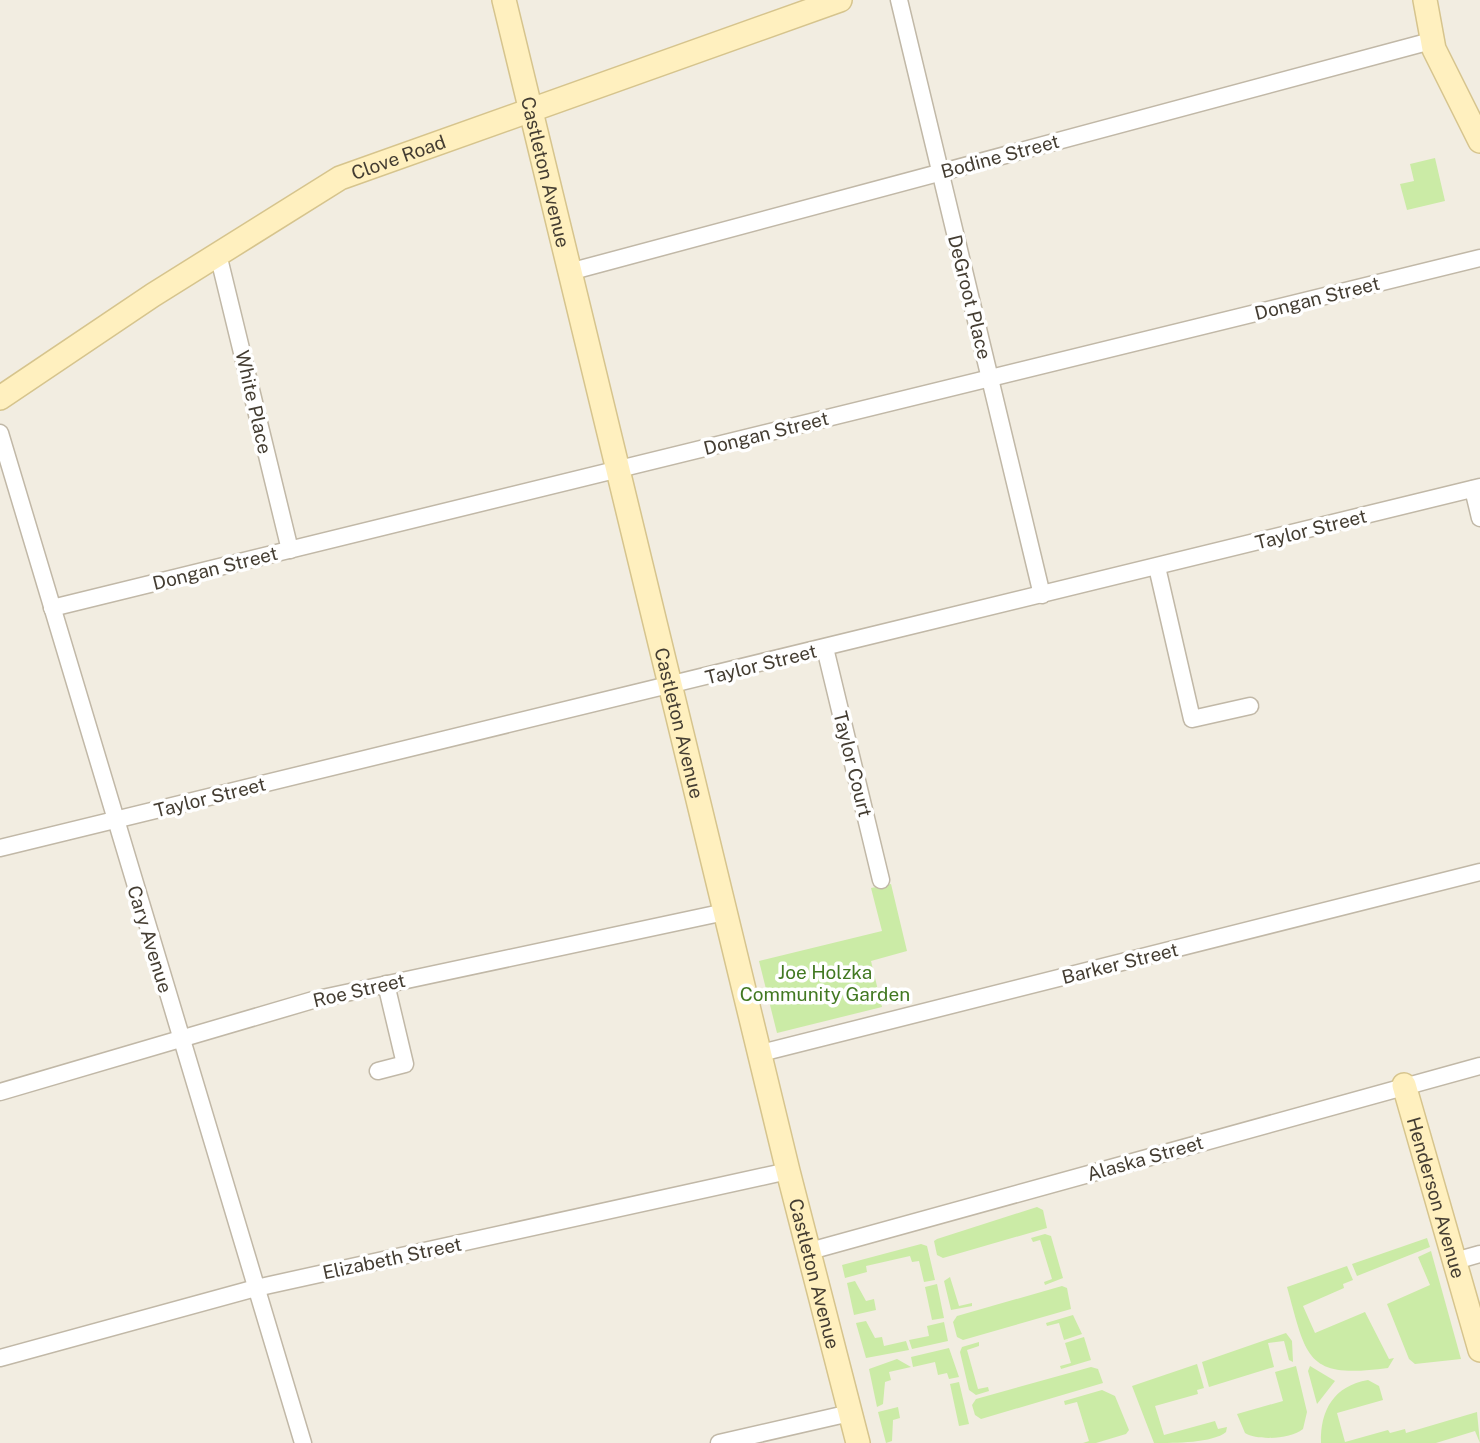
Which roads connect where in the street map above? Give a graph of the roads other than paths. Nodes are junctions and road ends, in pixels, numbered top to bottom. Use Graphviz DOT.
graph roads {
  1 [pos="505,0"];
  2 [pos="840,0"];
  3 [pos="898,0"];
  4 [pos="1425,0"];
  5 [pos="1432,41"];
  6 [pos="531,109"];
  7 [pos="1480,141"];
  8 [pos="940,172"];
  9 [pos="218,254"];
  10 [pos="1480,258"];
  11 [pos="569,272"];
  12 [pos="990,379"];
  13 [pos="0,398"];
  14 [pos="0,433"];
  15 [pos="617,469"];
  16 [pos="1477,488"];
  17 [pos="1480,518"];
  18 [pos="290,550"];
  19 [pos="1157,566"];
  20 [pos="1042,595"];
  21 [pos="52,608"];
  22 [pos="825,648"];
  23 [pos="670,686"];
  24 [pos="1250,706"];
  25 [pos="115,820"];
  26 [pos="0,848"];
  27 [pos="1480,872"];
  28 [pos="881,880"];
  29 [pos="725,912"];
  30 [pos="386,984"];
  31 [pos="181,1040"];
  32 [pos="761,1054"];
  33 [pos="1480,1066"];
  34 [pos="377,1071"];
  35 [pos="1404,1086"];
  36 [pos="0,1092"];
  37 [pos="788,1171"];
  38 [pos="810,1251"];
  39 [pos="1480,1254"];
  40 [pos="1455,1261"];
  41 [pos="256,1288"];
  42 [pos="1480,1350"];
  43 [pos="0,1358"];
  44 [pos="850,1413"];
  45 [pos="303,1443"];
  46 [pos="719,1443"];
  47 [pos="858,1443"];
  1 -- 6 [label="street, Castleton Avenue"];
  2 -- 6 [label="street, Clove Road"];
  3 -- 8 [label="street, DeGroot Place"];
  4 -- 5 [label="street"];
  5 -- 7 [label="street"];
  5 -- 8 [label="street, Bodine Street"];
  6 -- 9 [label="street, Clove Road"];
  6 -- 11 [label="street, Castleton Avenue"];
  8 -- 11 [label="street, Bodine Street"];
  8 -- 12 [label="street, DeGroot Place"];
  9 -- 13 [label="street, Clove Road"];
  9 -- 18 [label="street, White Place"];
  10 -- 12 [label="street, Dongan Street"];
  11 -- 15 [label="street, Castleton Avenue"];
  12 -- 15 [label="street, Dongan Street"];
  12 -- 20 [label="street, DeGroot Place"];
  14 -- 21 [label="street, Cary Avenue"];
  15 -- 18 [label="street, Dongan Street"];
  15 -- 23 [label="street, Castleton Avenue"];
  16 -- 17 [label="street"];
  16 -- 19 [label="street, Taylor Street"];
  18 -- 21 [label="street, Dongan Street"];
  19 -- 20 [label="street, Taylor Street"];
  19 -- 24 [label="street"];
  20 -- 22 [label="street, Taylor Street"];
  21 -- 25 [label="street, Cary Avenue"];
  22 -- 23 [label="street, Taylor Street"];
  22 -- 28 [label="street, Taylor Court"];
  23 -- 25 [label="street, Taylor Street"];
  23 -- 29 [label="street, Castleton Avenue"];
  25 -- 26 [label="street, Taylor Street"];
  25 -- 31 [label="street, Cary Avenue"];
  27 -- 32 [label="street, Barker Street"];
  29 -- 30 [label="street, Roe Street"];
  29 -- 32 [label="street, Castleton Avenue"];
  30 -- 31 [label="street, Roe Street"];
  30 -- 34 [label="street"];
  31 -- 36 [label="street, Roe Street"];
  31 -- 41 [label="street, Cary Avenue"];
  32 -- 37 [label="street, Castleton Avenue"];
  33 -- 35 [label="street, Alaska Street"];
  35 -- 38 [label="street, Alaska Street"];
  35 -- 40 [label="street, Henderson Avenue"];
  37 -- 38 [label="street, Castleton Avenue"];
  37 -- 41 [label="street, Elizabeth Street"];
  38 -- 44 [label="street, Castleton Avenue"];
  39 -- 40 [label="street"];
  40 -- 42 [label="street, Henderson Avenue"];
  41 -- 43 [label="street, Elizabeth Street"];
  41 -- 45 [label="street, Cary Avenue"];
  44 -- 46 [label="street"];
  44 -- 47 [label="street, Castleton Avenue"];
}
